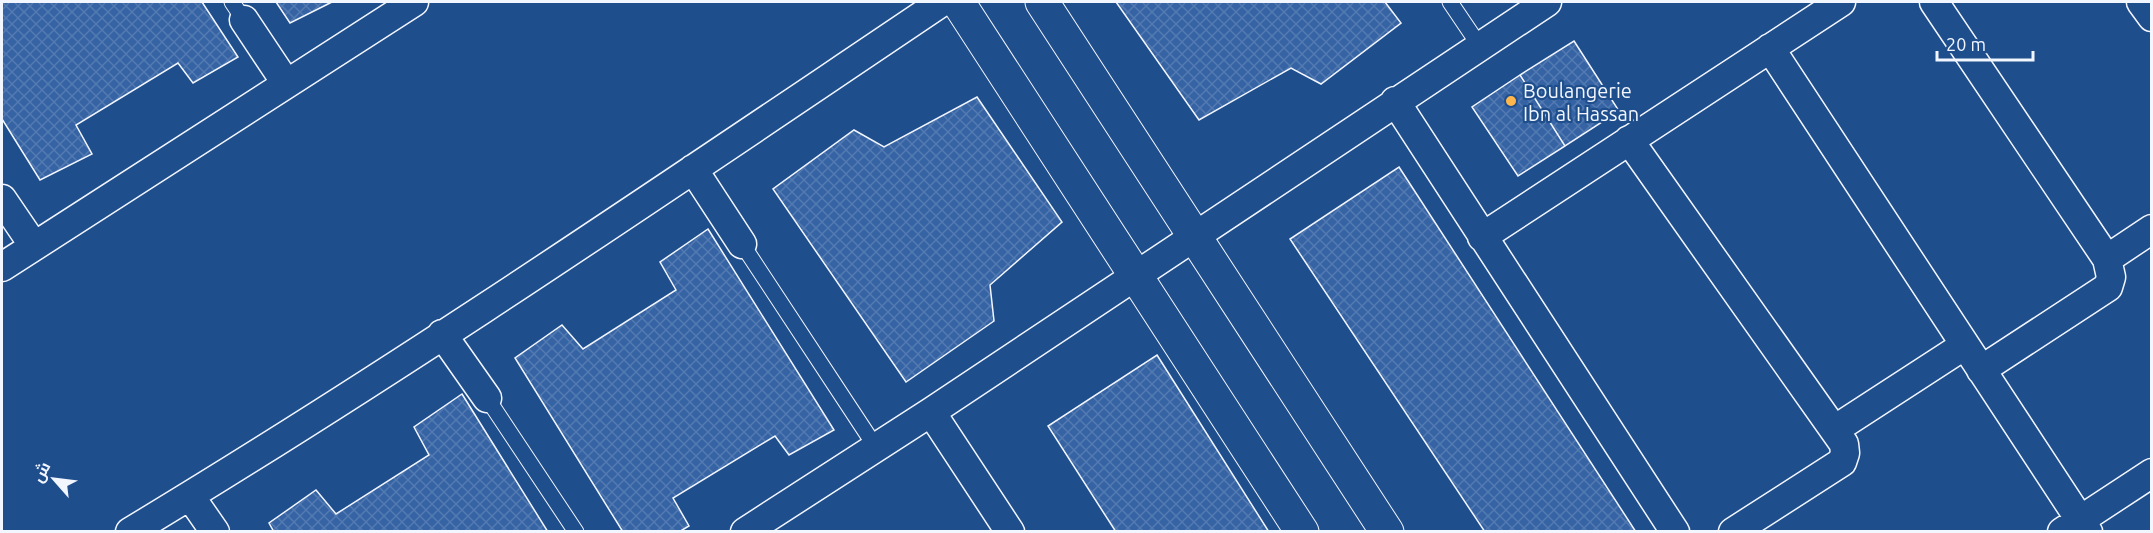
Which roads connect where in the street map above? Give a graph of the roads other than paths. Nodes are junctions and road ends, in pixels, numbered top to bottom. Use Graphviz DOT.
graph roads {
  1 [pos="414,2"];
  2 [pos="942,2"];
  3 [pos="958,2"];
  4 [pos="1042,2"];
  5 [pos="1450,2"];
  6 [pos="1547,2"];
  7 [pos="1841,2"];
  8 [pos="1934,2"];
  9 [pos="2141,2"];
  10 [pos="238,10"];
  11 [pos="2151,17"];
  12 [pos="1479,45"];
  13 [pos="1770,48"];
  14 [pos="286,83"];
  15 [pos="1395,101"];
  16 [pos="1629,140"];
  17 [pos="693,169"];
  18 [pos="2,199"];
  19 [pos="2151,230"];
  20 [pos="1194,236"];
  21 [pos="1482,237"];
  22 [pos="742,244"];
  23 [pos="34,246"];
  24 [pos="2107,259"];
  25 [pos="2,267"];
  26 [pos="1136,275"];
  27 [pos="442,334"];
  28 [pos="1965,345"];
  29 [pos="1982,370"];
  30 [pos="487,398"];
  31 [pos="931,412"];
  32 [pos="1834,430"];
  33 [pos="875,446"];
  34 [pos="2151,473"];
  35 [pos="190,496"];
  36 [pos="2077,528"];
  37 [pos="130,531"];
  38 [pos="215,531"];
  39 [pos="576,531"];
  40 [pos="745,531"];
  41 [pos="1010,531"];
  42 [pos="1302,531"];
  43 [pos="1387,531"];
  44 [pos="1675,531"];
  45 [pos="1733,531"];
  1 -- 14 [label="street"];
  2 -- 17 [label="street"];
  3 -- 26 [label="street"];
  4 -- 20 [label="street"];
  5 -- 12 [label="lane"];
  6 -- 12 [label="street"];
  7 -- 13 [label="street"];
  8 -- 24 [label="street"];
  9 -- 11 [label="street"];
  10 -- 14 [label="street"];
  12 -- 15 [label="street"];
  13 -- 16 [label="street"];
  13 -- 28 [label="street"];
  14 -- 23 [label="street"];
  15 -- 20 [label="street"];
  15 -- 21 [label="street"];
  16 -- 21 [label="street"];
  16 -- 32 [label="street"];
  17 -- 22 [label="street"];
  17 -- 27 [label="street"];
  18 -- 23 [label="street"];
  19 -- 24 [label="street"];
  20 -- 26 [label="street"];
  20 -- 43 [label="street"];
  21 -- 44 [label="street"];
  22 -- 33 [label="lane"];
  23 -- 25 [label="street"];
  24 -- 29 [label="street"];
  26 -- 31 [label="street"];
  26 -- 42 [label="street"];
  27 -- 30 [label="street"];
  27 -- 35 [label="street"];
  28 -- 29 [label="street"];
  28 -- 32 [label="street"];
  29 -- 36 [label="street"];
  30 -- 39 [label="lane"];
  31 -- 33 [label="street"];
  31 -- 41 [label="street"];
  32 -- 45 [label="street"];
  33 -- 40 [label="street"];
  34 -- 36 [label="street"];
  35 -- 37 [label="street"];
  35 -- 38 [label="street"];
}
